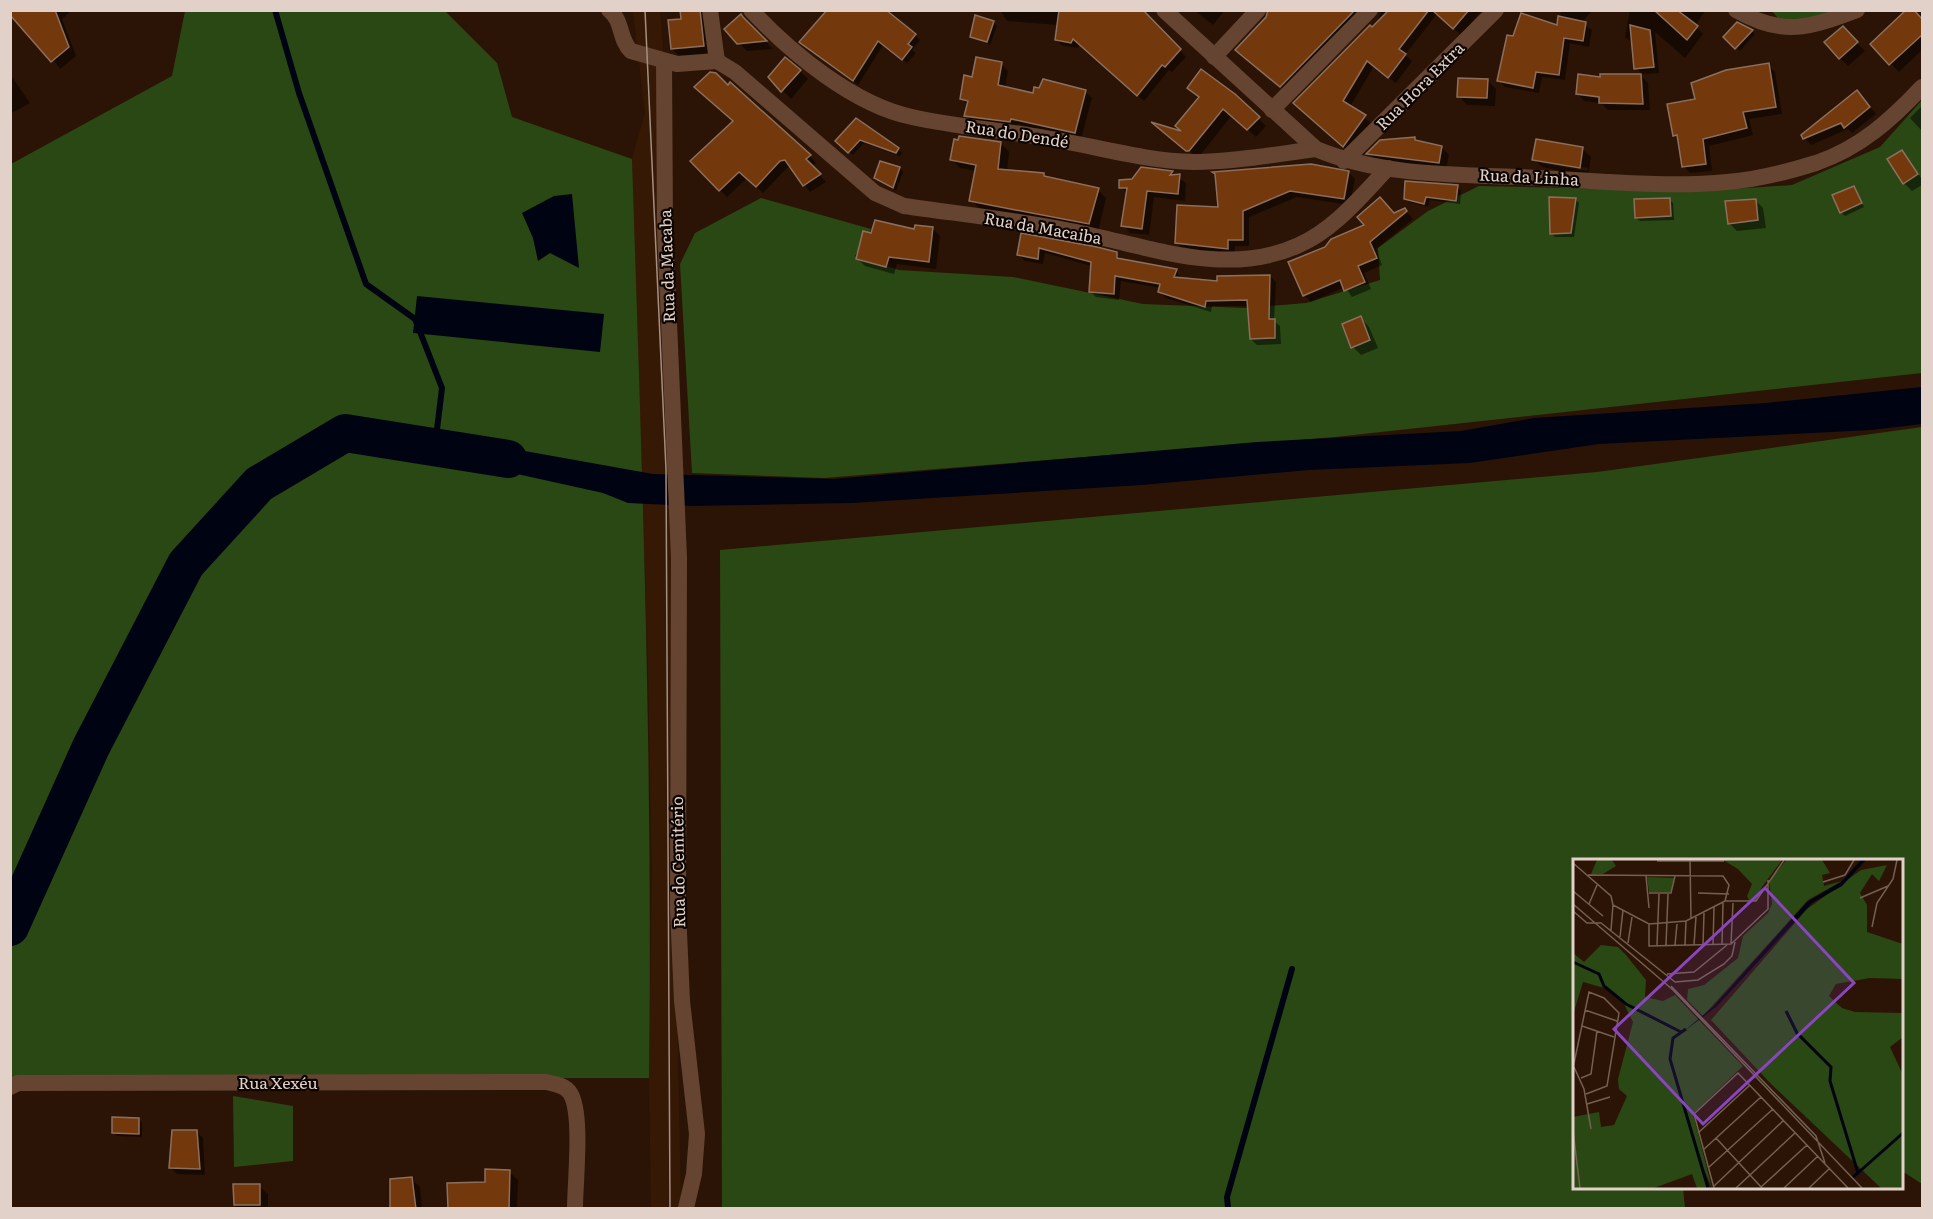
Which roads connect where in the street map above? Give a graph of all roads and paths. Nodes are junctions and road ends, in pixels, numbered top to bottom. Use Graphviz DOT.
graph roads {
  1 [pos="609,10"];
  2 [pos="710,10"];
  3 [pos="751,10"];
  4 [pos="1164,10"];
  5 [pos="1258,10"];
  6 [pos="1370,10"];
  7 [pos="1496,10"];
  8 [pos="1736,10"];
  9 [pos="1857,10"];
  10 [pos="1214,57"];
  11 [pos="664,61"];
  12 [pos="717,61"];
  13 [pos="1923,87"];
  14 [pos="1272,110"];
  15 [pos="1316,149"];
  16 [pos="1344,161"];
  17 [pos="1388,168"];
  18 [pos="678,514"];
  19 [pos="10,1087"];
  20 [pos="575,1209"];
  21 [pos="686,1209"];
  1 -- 11 [label="street"];
  2 -- 12 [label="street"];
  3 -- 15 [label="street, Rua do Dendé"];
  4 -- 10 [label="street, Rua da Linha"];
  5 -- 10 [label="street"];
  6 -- 14 [label="street"];
  7 -- 16 [label="street, Rua Hora Extra"];
  8 -- 9 [label="street"];
  10 -- 14 [label="street, Rua da Linha"];
  11 -- 12 [label="street"];
  11 -- 18 [label="street, Rua da Macaba"];
  12 -- 17 [label="street, Rua da Macaiba"];
  13 -- 17 [label="street, Rua da Linha"];
  14 -- 15 [label="street, Rua da Linha"];
  15 -- 16 [label="street, Rua da Linha"];
  16 -- 17 [label="street, Rua da Linha"];
  18 -- 21 [label="street, Rua do Cemitério"];
  19 -- 20 [label="street, Rua Xexéu"];
}
